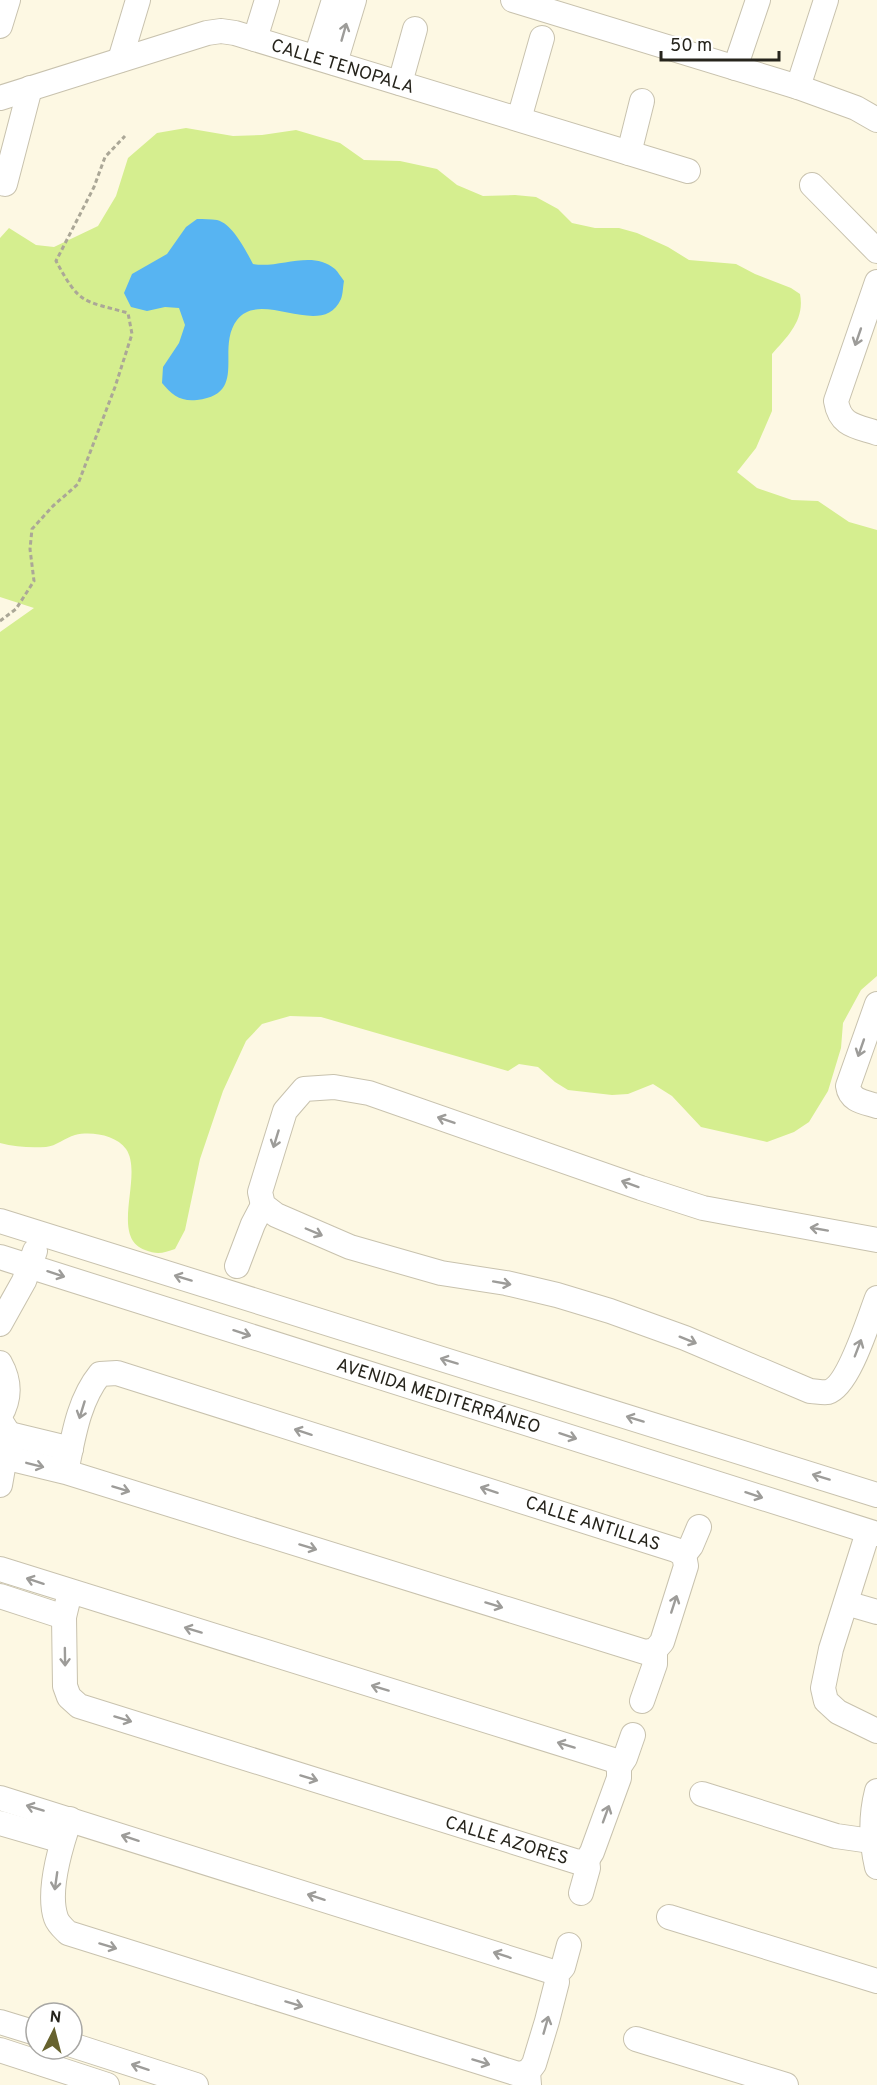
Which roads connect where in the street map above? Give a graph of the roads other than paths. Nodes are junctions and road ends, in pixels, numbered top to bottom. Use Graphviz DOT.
graph roads {
  1 [pos="8,0"];
  2 [pos="138,0"];
  3 [pos="267,0"];
  4 [pos="334,0"];
  5 [pos="354,0"];
  6 [pos="513,0"];
  7 [pos="758,0"];
  8 [pos="826,0"];
  9 [pos="0,26"];
  10 [pos="415,29"];
  11 [pos="542,38"];
  12 [pos="255,39"];
  13 [pos="120,60"];
  14 [pos="326,60"];
  15 [pos="735,68"];
  16 [pos="400,83"];
  17 [pos="798,87"];
  18 [pos="30,88"];
  19 [pos="0,98"];
  20 [pos="642,101"];
  21 [pos="519,119"];
  22 [pos="877,120"];
  23 [pos="628,153"];
  24 [pos="688,171"];
  25 [pos="5,184"];
  26 [pos="812,185"];
  27 [pos="877,251"];
  28 [pos="877,282"];
  29 [pos="877,433"];
  30 [pos="877,1004"];
  31 [pos="877,1106"];
  32 [pos="263,1205"];
  33 [pos="0,1221"];
  34 [pos="41,1233"];
  35 [pos="877,1240"];
  36 [pos="0,1257"];
  37 [pos="30,1266"];
  38 [pos="237,1266"];
  39 [pos="8,1298"];
  40 [pos="877,1298"];
  41 [pos="0,1324"];
  42 [pos="0,1363"];
  43 [pos="3,1436"];
  44 [pos="68,1461"];
  45 [pos="0,1485"];
  46 [pos="877,1495"];
  47 [pos="699,1527"];
  48 [pos="873,1533"];
  49 [pos="684,1555"];
  50 [pos="0,1569"];
  51 [pos="70,1592"];
  52 [pos="0,1596"];
  53 [pos="846,1603"];
  54 [pos="877,1612"];
  55 [pos="64,1617"];
  56 [pos="655,1650"];
  57 [pos="642,1701"];
  58 [pos="877,1731"];
  59 [pos="633,1736"];
  60 [pos="619,1767"];
  61 [pos="877,1791"];
  62 [pos="702,1794"];
  63 [pos="0,1798"];
  64 [pos="0,1823"];
  65 [pos="66,1830"];
  66 [pos="871,1841"];
  67 [pos="587,1860"];
  68 [pos="877,1867"];
  69 [pos="581,1893"];
  70 [pos="669,1917"];
  71 [pos="569,1945"];
  72 [pos="556,1975"];
  73 [pos="877,1980"];
  74 [pos="0,2022"];
  75 [pos="24,2029"];
  76 [pos="636,2039"];
  77 [pos="84,2049"];
  78 [pos="0,2050"];
  79 [pos="110,2057"];
  80 [pos="528,2079"];
  81 [pos="104,2083"];
  82 [pos="196,2085"];
  83 [pos="786,2085"];
  1 -- 9 [label="street"];
  2 -- 13 [label="street"];
  3 -- 12 [label="street"];
  4 -- 14 [label="street"];
  14 -- 5 [label="street, one-way"];
  6 -- 15 [label="street"];
  7 -- 15 [label="street"];
  8 -- 17 [label="street"];
  10 -- 16 [label="street"];
  11 -- 21 [label="street"];
  12 -- 13 [label="street, CALLE TENOPALA"];
  12 -- 14 [label="street, CALLE TENOPALA"];
  13 -- 18 [label="street, CALLE TENOPALA"];
  14 -- 16 [label="street, CALLE TENOPALA"];
  15 -- 17 [label="street"];
  16 -- 21 [label="street, CALLE TENOPALA"];
  17 -- 22 [label="street"];
  18 -- 19 [label="street, CALLE TENOPALA"];
  18 -- 25 [label="street"];
  20 -- 23 [label="street"];
  21 -- 23 [label="street, CALLE TENOPALA"];
  23 -- 24 [label="street, CALLE TENOPALA"];
  26 -- 27 [label="street"];
  28 -- 29 [label="street, one-way"];
  30 -- 31 [label="street, one-way"];
  35 -- 32 [label="street, one-way"];
  32 -- 38 [label="street"];
  32 -- 40 [label="street, one-way"];
  33 -- 34 [label="street, AVENIDA MEDITERRÁNEO"];
  34 -- 37 [label="street"];
  46 -- 34 [label="street, AVENIDA MEDITERRÁNEO, one-way"];
  36 -- 37 [label="street, AVENIDA MEDITERRÁNEO"];
  37 -- 39 [label="street"];
  37 -- 48 [label="street, AVENIDA MEDITERRÁNEO, one-way"];
  39 -- 41 [label="street"];
  42 -- 43 [label="street"];
  43 -- 44 [label="street"];
  43 -- 45 [label="street"];
  49 -- 44 [label="street, CALLE ANTILLAS, one-way"];
  44 -- 56 [label="street, one-way"];
  47 -- 49 [label="street"];
  48 -- 53 [label="street"];
  56 -- 49 [label="street, CALLE ANTILLAS, one-way"];
  51 -- 50 [label="street, one-way"];
  51 -- 55 [label="street, CALLE AZORES"];
  60 -- 51 [label="street, one-way"];
  52 -- 55 [label="street"];
  53 -- 54 [label="street"];
  53 -- 58 [label="street"];
  55 -- 67 [label="street, CALLE AZORES, one-way"];
  56 -- 57 [label="street, CALLE ANTILLAS"];
  59 -- 60 [label="street, CALLE AZORES"];
  67 -- 60 [label="street, CALLE AZORES, one-way"];
  61 -- 66 [label="street"];
  62 -- 66 [label="street"];
  65 -- 63 [label="street, one-way"];
  64 -- 65 [label="street"];
  72 -- 65 [label="street, one-way"];
  65 -- 80 [label="street, one-way"];
  66 -- 68 [label="street"];
  67 -- 69 [label="street"];
  70 -- 73 [label="street"];
  71 -- 72 [label="street"];
  80 -- 72 [label="street, one-way"];
  74 -- 75 [label="street"];
  76 -- 83 [label="street"];
  77 -- 79 [label="street"];
  78 -- 81 [label="street"];
  79 -- 81 [label="street"];
  82 -- 79 [label="street, one-way"];
}
